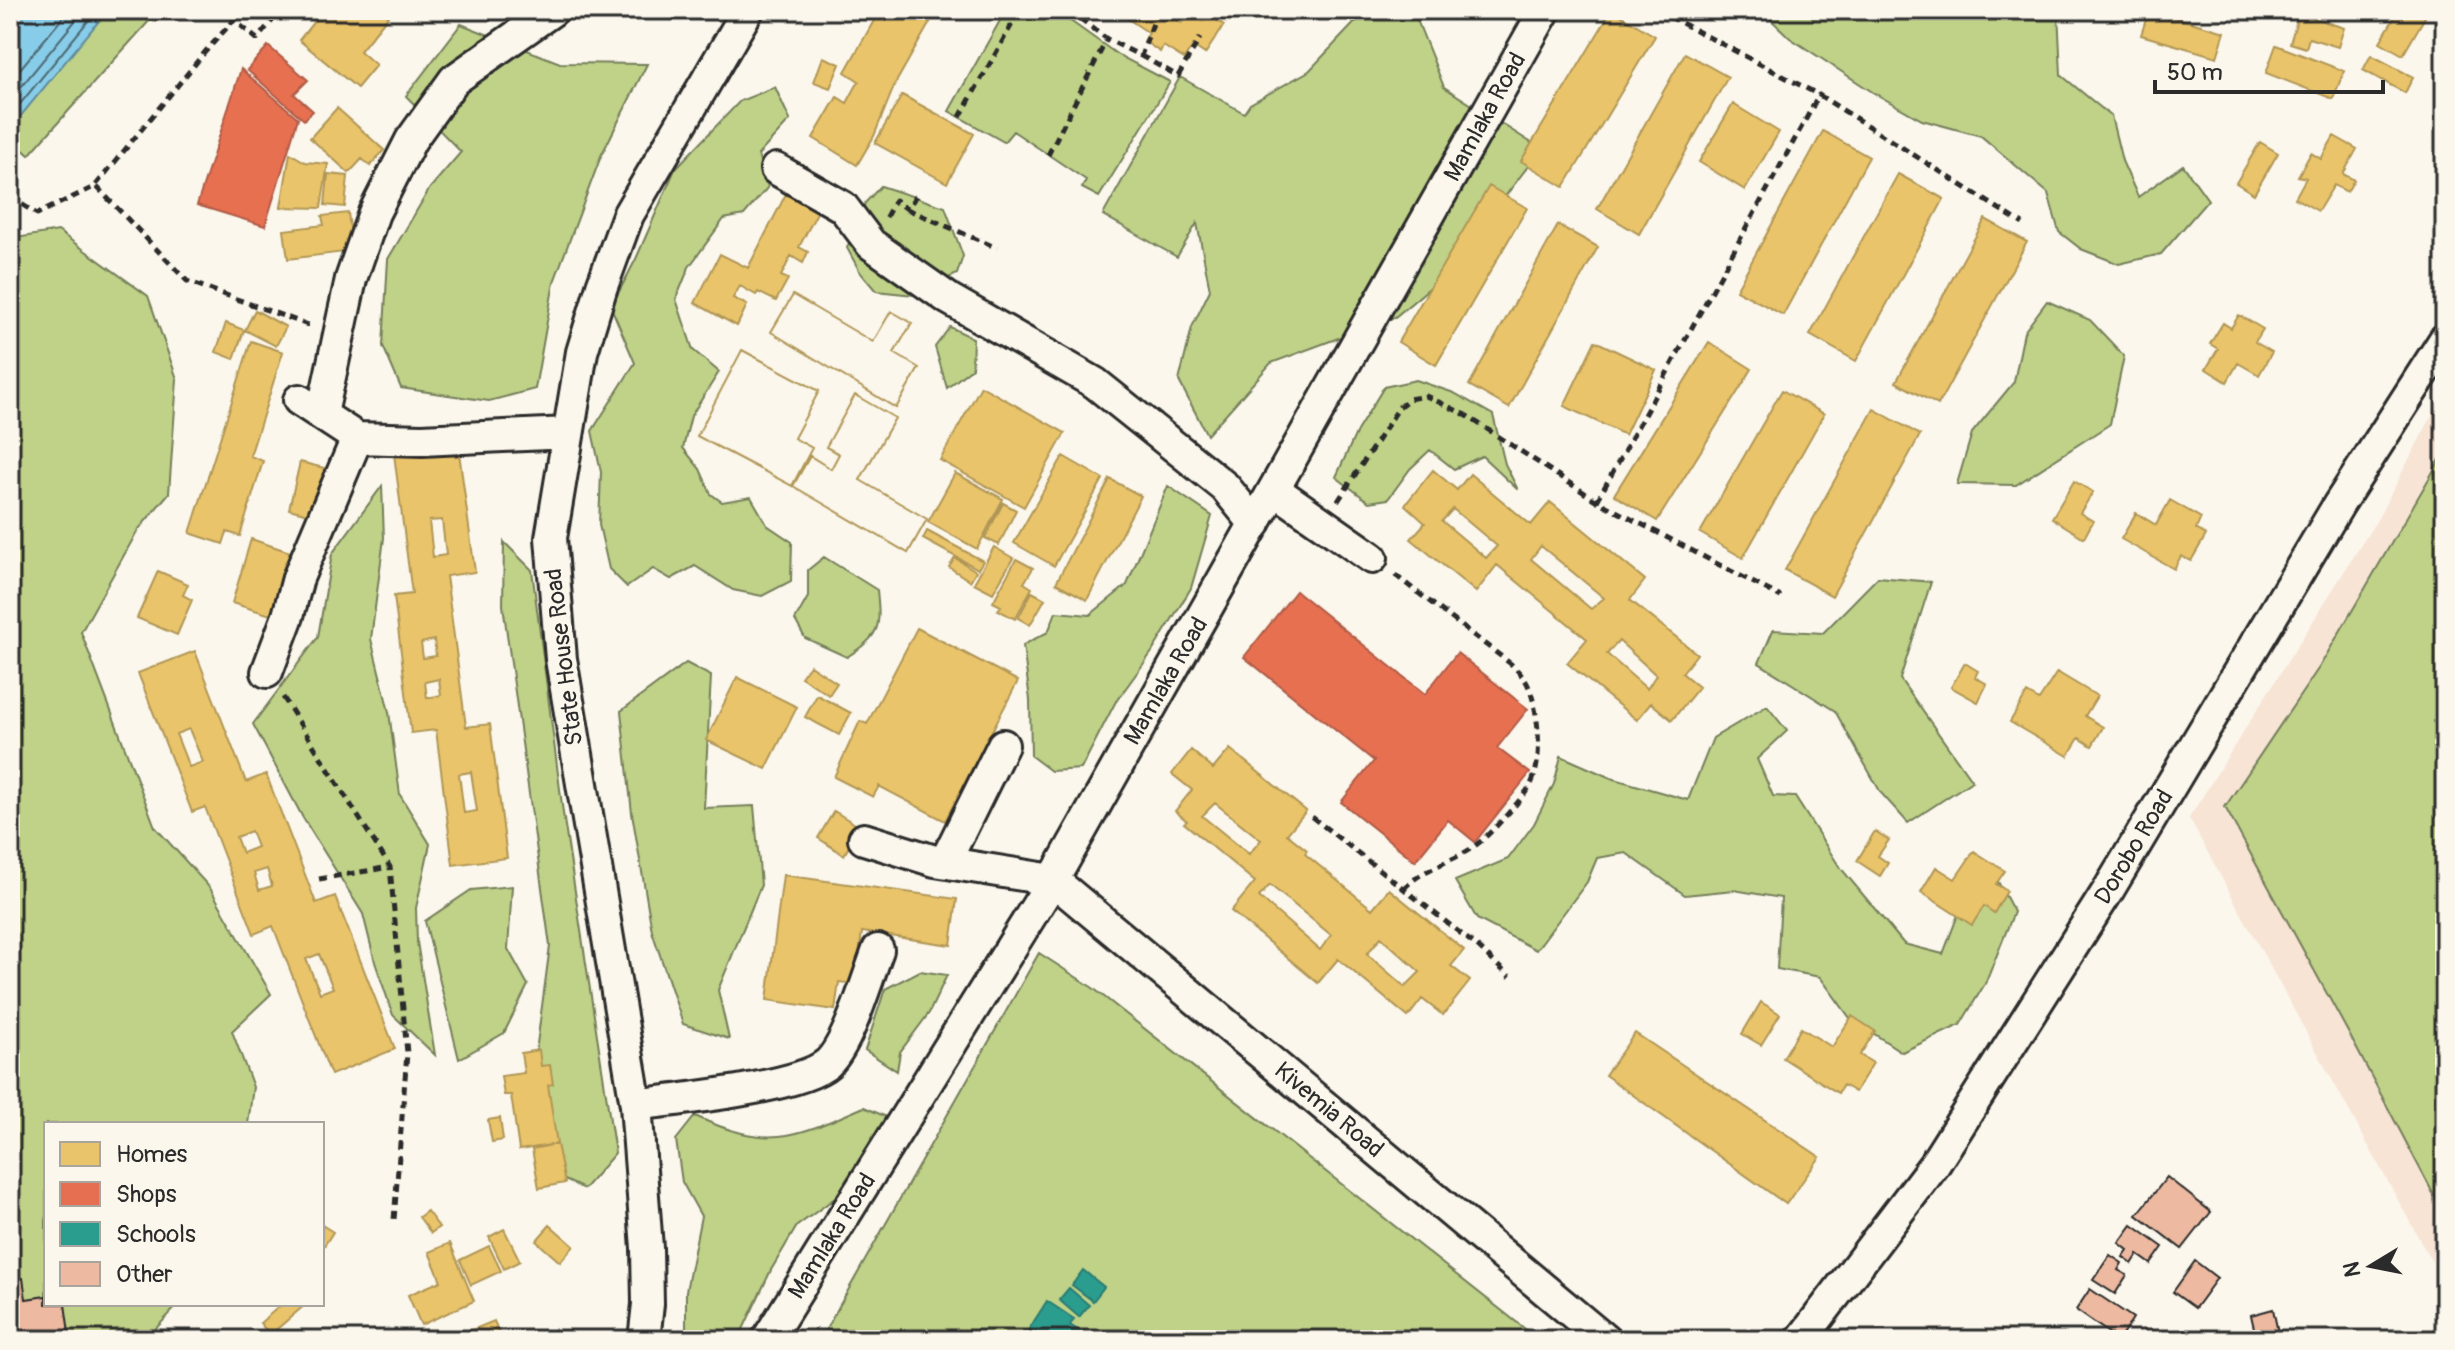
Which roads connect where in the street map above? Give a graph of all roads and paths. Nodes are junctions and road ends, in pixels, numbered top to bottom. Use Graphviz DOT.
graph roads {
  1 [pos="281,10"];
  2 [pos="553,10"];
  3 [pos="748,10"];
  4 [pos="1020,10"];
  5 [pos="1069,10"];
  6 [pos="1158,10"];
  7 [pos="1545,10"];
  8 [pos="1657,10"];
  9 [pos="1200,38"];
  10 [pos="1107,39"];
  11 [pos="1141,56"];
  12 [pos="1819,95"];
  13 [pos="960,117"];
  14 [pos="1048,155"];
  15 [pos="776,169"];
  16 [pos="96,186"];
  17 [pos="919,192"];
  18 [pos="10,197"];
  19 [pos="907,209"];
  20 [pos="2023,224"];
  21 [pos="871,244"];
  22 [pos="997,248"];
  23 [pos="337,338"];
  24 [pos="2445,339"];
  25 [pos="568,433"];
  26 [pos="357,438"];
  27 [pos="1275,490"];
  28 [pos="1597,501"];
  29 [pos="1255,524"];
  30 [pos="1324,524"];
  31 [pos="1372,558"];
  32 [pos="1781,597"];
  33 [pos="267,672"];
  34 [pos="1003,745"];
  35 [pos="1312,817"];
  36 [pos="864,839"];
  37 [pos="945,862"];
  38 [pos="390,867"];
  39 [pos="319,879"];
  40 [pos="1053,880"];
  41 [pos="1403,890"];
  42 [pos="878,950"];
  43 [pos="1510,977"];
  44 [pos="636,1105"];
  45 [pos="394,1220"];
  46 [pos="644,1340"];
  47 [pos="767,1340"];
  48 [pos="1605,1340"];
  49 [pos="1801,1340"];
  1 -- 16 [label="path"];
  2 -- 23 [label="street"];
  3 -- 25 [label="street, State House Road"];
  4 -- 13 [label="path"];
  5 -- 10 [label="path"];
  6 -- 11 [label="path"];
  7 -- 27 [label="street, Mamlaka Road"];
  8 -- 12 [label="path"];
  9 -- 11 [label="path"];
  10 -- 11 [label="path"];
  10 -- 14 [label="path"];
  12 -- 20 [label="path"];
  12 -- 28 [label="path"];
  15 -- 21 [label="street"];
  16 -- 18 [label="path"];
  16 -- 23 [label="path"];
  17 -- 19 [label="path"];
  19 -- 21 [label="path"];
  19 -- 22 [label="path"];
  21 -- 29 [label="street"];
  23 -- 26 [label="street"];
  24 -- 49 [label="street, Dorobo Road"];
  25 -- 26 [label="street"];
  25 -- 44 [label="street, State House Road"];
  26 -- 33 [label="street"];
  27 -- 29 [label="street, Mamlaka Road"];
  27 -- 30 [label="street"];
  28 -- 30 [label="path"];
  28 -- 32 [label="path"];
  29 -- 40 [label="street, Mamlaka Road"];
  30 -- 31 [label="street"];
  31 -- 41 [label="path"];
  33 -- 38 [label="path"];
  34 -- 37 [label="street"];
  35 -- 41 [label="path"];
  36 -- 37 [label="street"];
  37 -- 40 [label="street"];
  38 -- 39 [label="path"];
  38 -- 45 [label="path"];
  40 -- 47 [label="street, Mamlaka Road"];
  40 -- 48 [label="street, Kivemia Road"];
  41 -- 43 [label="path"];
  42 -- 44 [label="street"];
  44 -- 46 [label="street, State House Road"];
}
